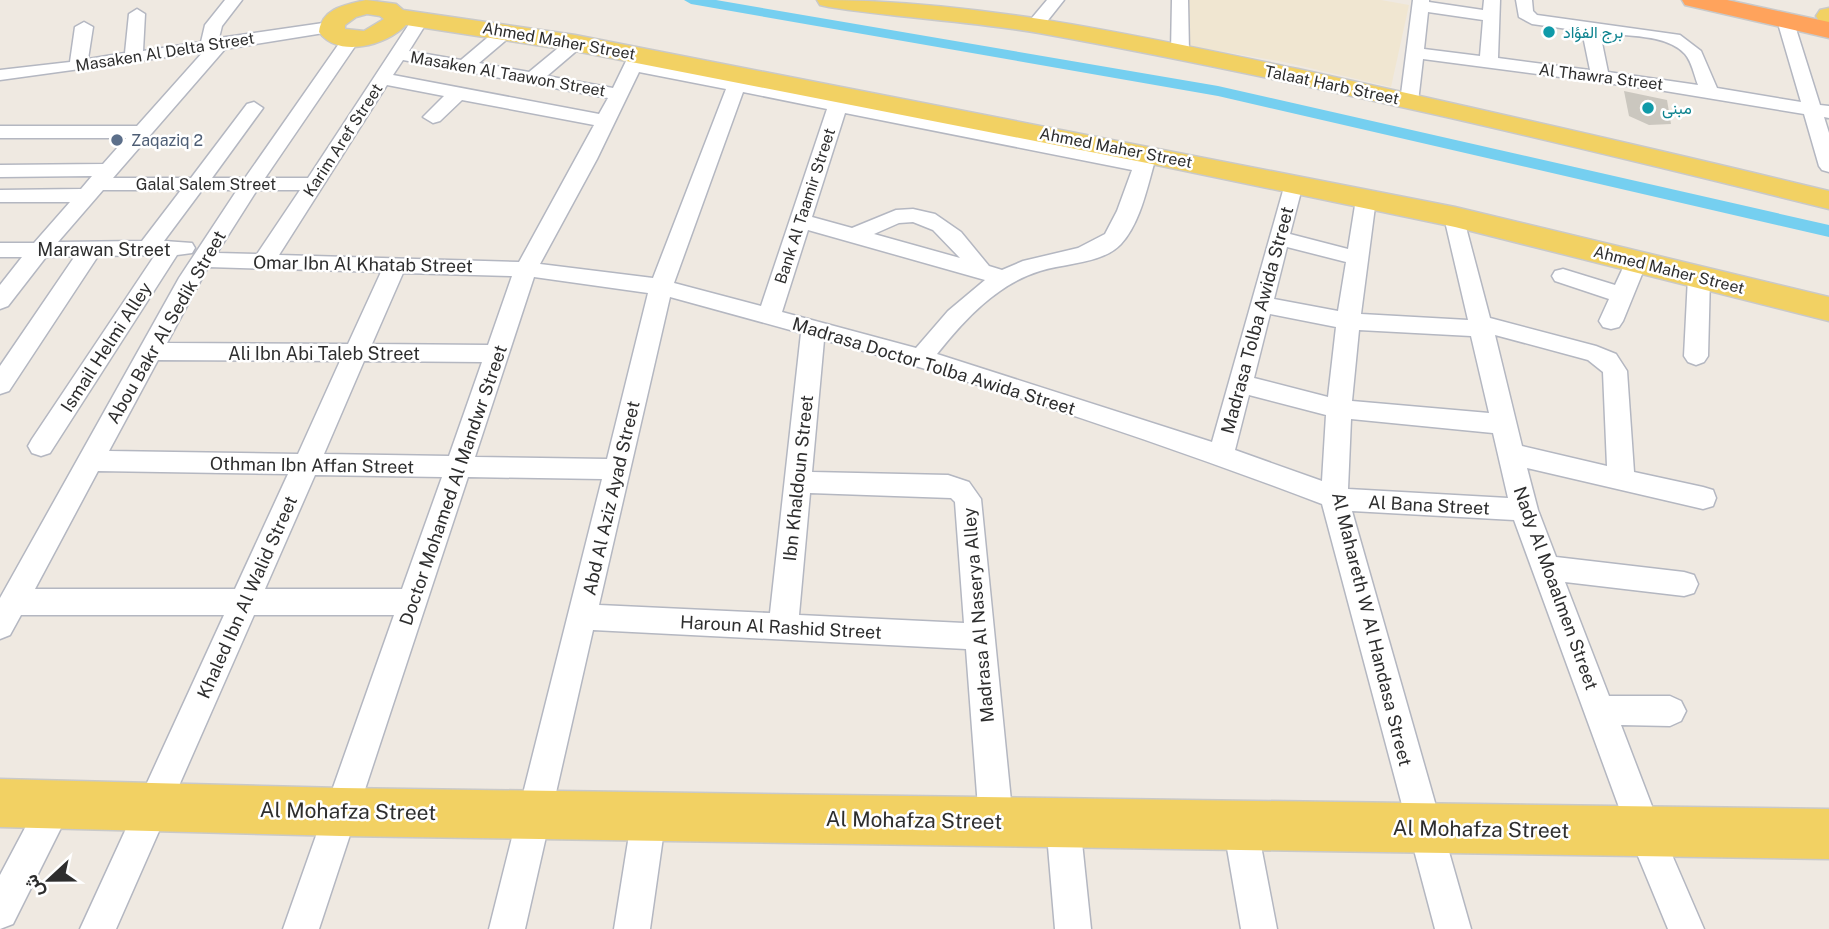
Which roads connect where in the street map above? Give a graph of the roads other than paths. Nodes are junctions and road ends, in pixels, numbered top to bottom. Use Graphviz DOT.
graph roads {
  1 [pos="233,0"];
  2 [pos="328,0"];
  3 [pos="834,0"];
  4 [pos="1056,0"];
  5 [pos="1180,0"];
  6 [pos="1524,0"];
  7 [pos="1694,0"];
  8 [pos="1761,0"];
  9 [pos="1421,3"];
  10 [pos="1491,8"];
  11 [pos="383,10"];
  12 [pos="137,14"];
  13 [pos="1829,19"];
  14 [pos="1786,20"];
  15 [pos="1035,25"];
  16 [pos="84,27"];
  17 [pos="1590,27"];
  18 [pos="506,31"];
  19 [pos="1632,32"];
  20 [pos="341,33"];
  21 [pos="575,43"];
  22 [pos="215,44"];
  23 [pos="1180,52"];
  24 [pos="1415,53"];
  25 [pos="399,54"];
  26 [pos="1638,55"];
  27 [pos="134,57"];
  28 [pos="636,60"];
  29 [pos="1489,62"];
  30 [pos="78,66"];
  31 [pos="468,66"];
  32 [pos="0,75"];
  33 [pos="1600,76"];
  34 [pos="383,79"];
  35 [pos="539,79"];
  36 [pos="738,80"];
  37 [pos="1709,91"];
  38 [pos="450,92"];
  39 [pos="618,93"];
  40 [pos="840,100"];
  41 [pos="1409,102"];
  42 [pos="518,105"];
  43 [pos="254,108"];
  44 [pos="1821,110"];
  45 [pos="433,117"];
  46 [pos="604,121"];
  47 [pos="64,131"];
  48 [pos="0,132"];
  49 [pos="24,132"];
  50 [pos="143,132"];
  51 [pos="1826,144"];
  52 [pos="0,157"];
  53 [pos="1145,160"];
  54 [pos="1829,166"];
  55 [pos="24,171"];
  56 [pos="0,172"];
  57 [pos="98,183"];
  58 [pos="197,184"];
  59 [pos="251,184"];
  60 [pos="314,184"];
  61 [pos="1293,184"];
  62 [pos="0,196"];
  63 [pos="1366,199"];
  64 [pos="1829,200"];
  65 [pos="1455,217"];
  66 [pos="801,221"];
  67 [pos="855,236"];
  68 [pos="1279,238"];
  69 [pos="92,248"];
  70 [pos="159,248"];
  71 [pos="40,249"];
  72 [pos="0,250"];
  73 [pos="205,254"];
  74 [pos="1357,258"];
  75 [pos="264,261"];
  76 [pos="1636,262"];
  77 [pos="396,264"];
  78 [pos="526,269"];
  79 [pos="981,271"];
  80 [pos="1563,276"];
  81 [pos="1699,277"];
  82 [pos="1005,278"];
  83 [pos="661,287"];
  84 [pos="1622,295"];
  85 [pos="0,301"];
  86 [pos="1261,304"];
  87 [pos="1829,309"];
  88 [pos="769,317"];
  89 [pos="1348,321"];
  90 [pos="1611,321"];
  91 [pos="1481,326"];
  92 [pos="813,328"];
  93 [pos="150,351"];
  94 [pos="357,353"];
  95 [pos="497,354"];
  96 [pos="1696,356"];
  97 [pos="922,358"];
  98 [pos="1240,384"];
  99 [pos="0,385"];
  100 [pos="1339,410"];
  101 [pos="1504,424"];
  102 [pos="41,446"];
  103 [pos="1511,454"];
  104 [pos="1221,455"];
  105 [pos="90,461"];
  106 [pos="306,465"];
  107 [pos="458,467"];
  108 [pos="617,469"];
  109 [pos="1621,480"];
  110 [pos="798,482"];
  111 [pos="1335,497"];
  112 [pos="1703,498"];
  113 [pos="1524,510"];
  114 [pos="1546,568"];
  115 [pos="1684,584"];
  116 [pos="244,602"];
  117 [pos="414,602"];
  118 [pos="6,614"];
  119 [pos="582,617"];
  120 [pos="783,627"];
  121 [pos="980,636"];
  122 [pos="1599,710"];
  123 [pos="1670,711"];
  124 [pos="0,803"];
  125 [pos="56,804"];
  126 [pos="153,807"];
  127 [pos="341,812"];
  128 [pos="535,815"];
  129 [pos="649,816"];
  130 [pos="996,821"];
  131 [pos="1063,822"];
  132 [pos="1240,825"];
  133 [pos="1424,828"];
  134 [pos="1645,832"];
  135 [pos="1829,834"];
  136 [pos="0,911"];
  137 [pos="98,929"];
  138 [pos="301,929"];
  139 [pos="507,929"];
  140 [pos="632,929"];
  141 [pos="1073,929"];
  142 [pos="1259,929"];
  143 [pos="1453,929"];
  144 [pos="1686,929"];
  1 -- 22 [label="street"];
  2 -- 11 [label="main road, Ahmed Maher Street"];
  3 -- 15 [label="main road, Talaat Harb Street"];
  4 -- 15 [label="street"];
  5 -- 23 [label="street"];
  6 -- 17 [label="street"];
  7 -- 14 [label="highway"];
  8 -- 13 [label="highway"];
  9 -- 10 [label="street"];
  9 -- 24 [label="street"];
  10 -- 29 [label="street"];
  11 -- 18 [label="main road, Ahmed Maher Street"];
  11 -- 20 [label="main road"];
  11 -- 20 [label="main road"];
  11 -- 25 [label="street, Karim Aref Street"];
  12 -- 27 [label="street"];
  13 -- 14 [label="highway"];
  14 -- 44 [label="street"];
  15 -- 23 [label="main road, Talaat Harb Street"];
  16 -- 30 [label="street"];
  17 -- 19 [label="street"];
  17 -- 33 [label="street"];
  18 -- 21 [label="main road, Ahmed Maher Street"];
  18 -- 31 [label="street"];
  19 -- 26 [label="street"];
  19 -- 37 [label="street"];
  20 -- 22 [label="street, Masaken Al Delta Street"];
  20 -- 59 [label="street, Abou Bakr Al Sedik Street"];
  21 -- 28 [label="main road, Ahmed Maher Street"];
  21 -- 35 [label="street"];
  22 -- 27 [label="street, Masaken Al Delta Street"];
  22 -- 50 [label="street"];
  23 -- 41 [label="main road, Talaat Harb Street"];
  24 -- 29 [label="street, Al Thawra Street"];
  24 -- 41 [label="street"];
  25 -- 31 [label="street, Masaken Al Taawon Street"];
  25 -- 34 [label="street, Karim Aref Street"];
  27 -- 30 [label="street, Masaken Al Delta Street"];
  28 -- 36 [label="main road, Ahmed Maher Street"];
  28 -- 39 [label="street, Doctor Mohamed Al Mandwr Street"];
  29 -- 33 [label="street, Al Thawra Street"];
  30 -- 32 [label="street, Masaken Al Delta Street"];
  31 -- 35 [label="street, Masaken Al Taawon Street"];
  31 -- 38 [label="street"];
  33 -- 37 [label="street, Al Thawra Street"];
  34 -- 38 [label="street"];
  34 -- 60 [label="street, Karim Aref Street"];
  35 -- 39 [label="street, Masaken Al Taawon Street"];
  35 -- 42 [label="street"];
  36 -- 40 [label="main road, Ahmed Maher Street"];
  36 -- 83 [label="street, Abd Al Aziz Ayad Street"];
  37 -- 44 [label="street, Al Thawra Street"];
  38 -- 42 [label="street"];
  38 -- 45 [label="street"];
  39 -- 46 [label="street, Doctor Mohamed Al Mandwr Street"];
  40 -- 53 [label="main road, Ahmed Maher Street"];
  40 -- 66 [label="street, Bank Al Taamir Street"];
  41 -- 64 [label="main road, Talaat Harb Street"];
  42 -- 46 [label="street"];
  43 -- 58 [label="street, Ismail Helmi Alley"];
  44 -- 51 [label="street"];
  46 -- 78 [label="street, Doctor Mohamed Al Mandwr Street"];
  47 -- 49 [label="street"];
  47 -- 50 [label="street"];
  47 -- 55 [label="street"];
  48 -- 49 [label="street"];
  49 -- 52 [label="street"];
  50 -- 57 [label="street"];
  51 -- 54 [label="street"];
  53 -- 61 [label="main road, Ahmed Maher Street"];
  53 -- 82 [label="street"];
  55 -- 56 [label="street"];
  55 -- 57 [label="street"];
  57 -- 58 [label="street, Galal Salem Street"];
  57 -- 62 [label="street"];
  57 -- 71 [label="street"];
  58 -- 59 [label="street, Galal Salem Street"];
  58 -- 70 [label="street, Ismail Helmi Alley"];
  59 -- 60 [label="street, Galal Salem Street"];
  59 -- 73 [label="street, Abou Bakr Al Sedik Street"];
  60 -- 75 [label="street, Karim Aref Street"];
  61 -- 63 [label="main road, Ahmed Maher Street"];
  61 -- 68 [label="street, Madrasa Tolba Awida Street"];
  63 -- 65 [label="main road, Ahmed Maher Street"];
  63 -- 74 [label="street, Al Mahareth W Al Handasa Street"];
  65 -- 76 [label="main road, Ahmed Maher Street"];
  65 -- 91 [label="street, Nady Al Moaalmen Street"];
  66 -- 67 [label="street"];
  66 -- 88 [label="street, Bank Al Taamir Street"];
  67 -- 79 [label="street"];
  67 -- 79 [label="street"];
  68 -- 74 [label="street"];
  68 -- 86 [label="street, Madrasa Tolba Awida Street"];
  69 -- 70 [label="street, Marawan Street"];
  69 -- 71 [label="street, Marawan Street"];
  69 -- 99 [label="street"];
  70 -- 73 [label="street, Marawan Street"];
  70 -- 102 [label="street, Ismail Helmi Alley"];
  71 -- 72 [label="street, Marawan Street"];
  71 -- 85 [label="street"];
  73 -- 75 [label="street, Omar Ibn Al Khatab Street"];
  73 -- 93 [label="street, Abou Bakr Al Sedik Street"];
  74 -- 89 [label="street, Al Mahareth W Al Handasa Street"];
  75 -- 77 [label="street, Omar Ibn Al Khatab Street"];
  76 -- 81 [label="main road, Ahmed Maher Street"];
  76 -- 84 [label="street"];
  77 -- 78 [label="street, Omar Ibn Al Khatab Street"];
  77 -- 94 [label="street, Khaled Ibn Al Walid Street"];
  78 -- 83 [label="street, Madrasa Doctor Tolba Awida Street"];
  78 -- 95 [label="street, Doctor Mohamed Al Mandwr Street"];
  79 -- 82 [label="street"];
  80 -- 84 [label="street"];
  81 -- 87 [label="main road, Ahmed Maher Street"];
  81 -- 96 [label="street"];
  82 -- 97 [label="street"];
  83 -- 88 [label="street, Madrasa Doctor Tolba Awida Street"];
  83 -- 108 [label="street, Abd Al Aziz Ayad Street"];
  84 -- 90 [label="street"];
  86 -- 89 [label="street"];
  86 -- 98 [label="street, Madrasa Tolba Awida Street"];
  88 -- 92 [label="street, Madrasa Doctor Tolba Awida Street"];
  89 -- 91 [label="street"];
  89 -- 100 [label="street, Al Mahareth W Al Handasa Street"];
  91 -- 101 [label="street, Nady Al Moaalmen Street"];
  91 -- 109 [label="street"];
  92 -- 97 [label="street, Madrasa Doctor Tolba Awida Street"];
  92 -- 110 [label="street, Ibn Khaldoun Street"];
  93 -- 94 [label="street, Ali Ibn Abi Taleb Street"];
  93 -- 105 [label="street, Abou Bakr Al Sedik Street"];
  94 -- 95 [label="street, Ali Ibn Abi Taleb Street"];
  94 -- 106 [label="street, Khaled Ibn Al Walid Street"];
  95 -- 107 [label="street, Doctor Mohamed Al Mandwr Street"];
  97 -- 104 [label="street, Madrasa Doctor Tolba Awida Street"];
  98 -- 100 [label="street"];
  98 -- 104 [label="street, Madrasa Tolba Awida Street"];
  100 -- 101 [label="street"];
  100 -- 111 [label="street, Al Mahareth W Al Handasa Street"];
  101 -- 103 [label="street, Nady Al Moaalmen Street"];
  103 -- 109 [label="street"];
  103 -- 113 [label="street, Nady Al Moaalmen Street"];
  104 -- 111 [label="street, Madrasa Doctor Tolba Awida Street"];
  105 -- 106 [label="street, Othman Ibn Affan Street"];
  105 -- 118 [label="street, Abou Bakr Al Sedik Street"];
  106 -- 107 [label="street, Othman Ibn Affan Street"];
  106 -- 116 [label="street, Khaled Ibn Al Walid Street"];
  107 -- 108 [label="street, Othman Ibn Affan Street"];
  107 -- 117 [label="street, Doctor Mohamed Al Mandwr Street"];
  108 -- 119 [label="street, Abd Al Aziz Ayad Street"];
  109 -- 112 [label="street"];
  110 -- 120 [label="street, Ibn Khaldoun Street"];
  110 -- 121 [label="street, Madrasa Al Naserya Alley"];
  111 -- 113 [label="street, Al Bana Street"];
  111 -- 133 [label="street, Al Mahareth W Al Handasa Street"];
  113 -- 114 [label="street, Nady Al Moaalmen Street"];
  114 -- 115 [label="street"];
  114 -- 122 [label="street, Nady Al Moaalmen Street"];
  116 -- 117 [label="street"];
  116 -- 118 [label="street"];
  116 -- 126 [label="street, Khaled Ibn Al Walid Street"];
  117 -- 127 [label="street, Doctor Mohamed Al Mandwr Street"];
  119 -- 120 [label="street, Haroun Al Rashid Street"];
  119 -- 128 [label="street, Abd Al Aziz Ayad Street"];
  120 -- 121 [label="street, Haroun Al Rashid Street"];
  121 -- 130 [label="street, Madrasa Al Naserya Alley"];
  122 -- 123 [label="street"];
  122 -- 134 [label="street, Nady Al Moaalmen Street"];
  124 -- 125 [label="main road, Al Mohafza Street"];
  125 -- 126 [label="main road, Al Mohafza Street"];
  125 -- 136 [label="street"];
  126 -- 127 [label="main road, Al Mohafza Street"];
  126 -- 137 [label="street, Khaled Ibn Al Walid Street"];
  127 -- 128 [label="main road, Al Mohafza Street"];
  127 -- 138 [label="street, Doctor Mohamed Al Mandwr Street"];
  128 -- 129 [label="main road, Al Mohafza Street"];
  128 -- 139 [label="street, Abd Al Aziz Ayad Street"];
  129 -- 130 [label="main road, Al Mohafza Street"];
  129 -- 140 [label="street"];
  130 -- 131 [label="main road, Al Mohafza Street"];
  131 -- 132 [label="main road, Al Mohafza Street"];
  131 -- 141 [label="street"];
  132 -- 133 [label="main road, Al Mohafza Street"];
  132 -- 142 [label="street"];
  133 -- 134 [label="main road, Al Mohafza Street"];
  133 -- 143 [label="street, Al Mahareth W Al Handasa Street"];
  134 -- 135 [label="main road, Al Mohafza Street"];
  134 -- 144 [label="street, Nady Al Moaalmen Street"];
}
